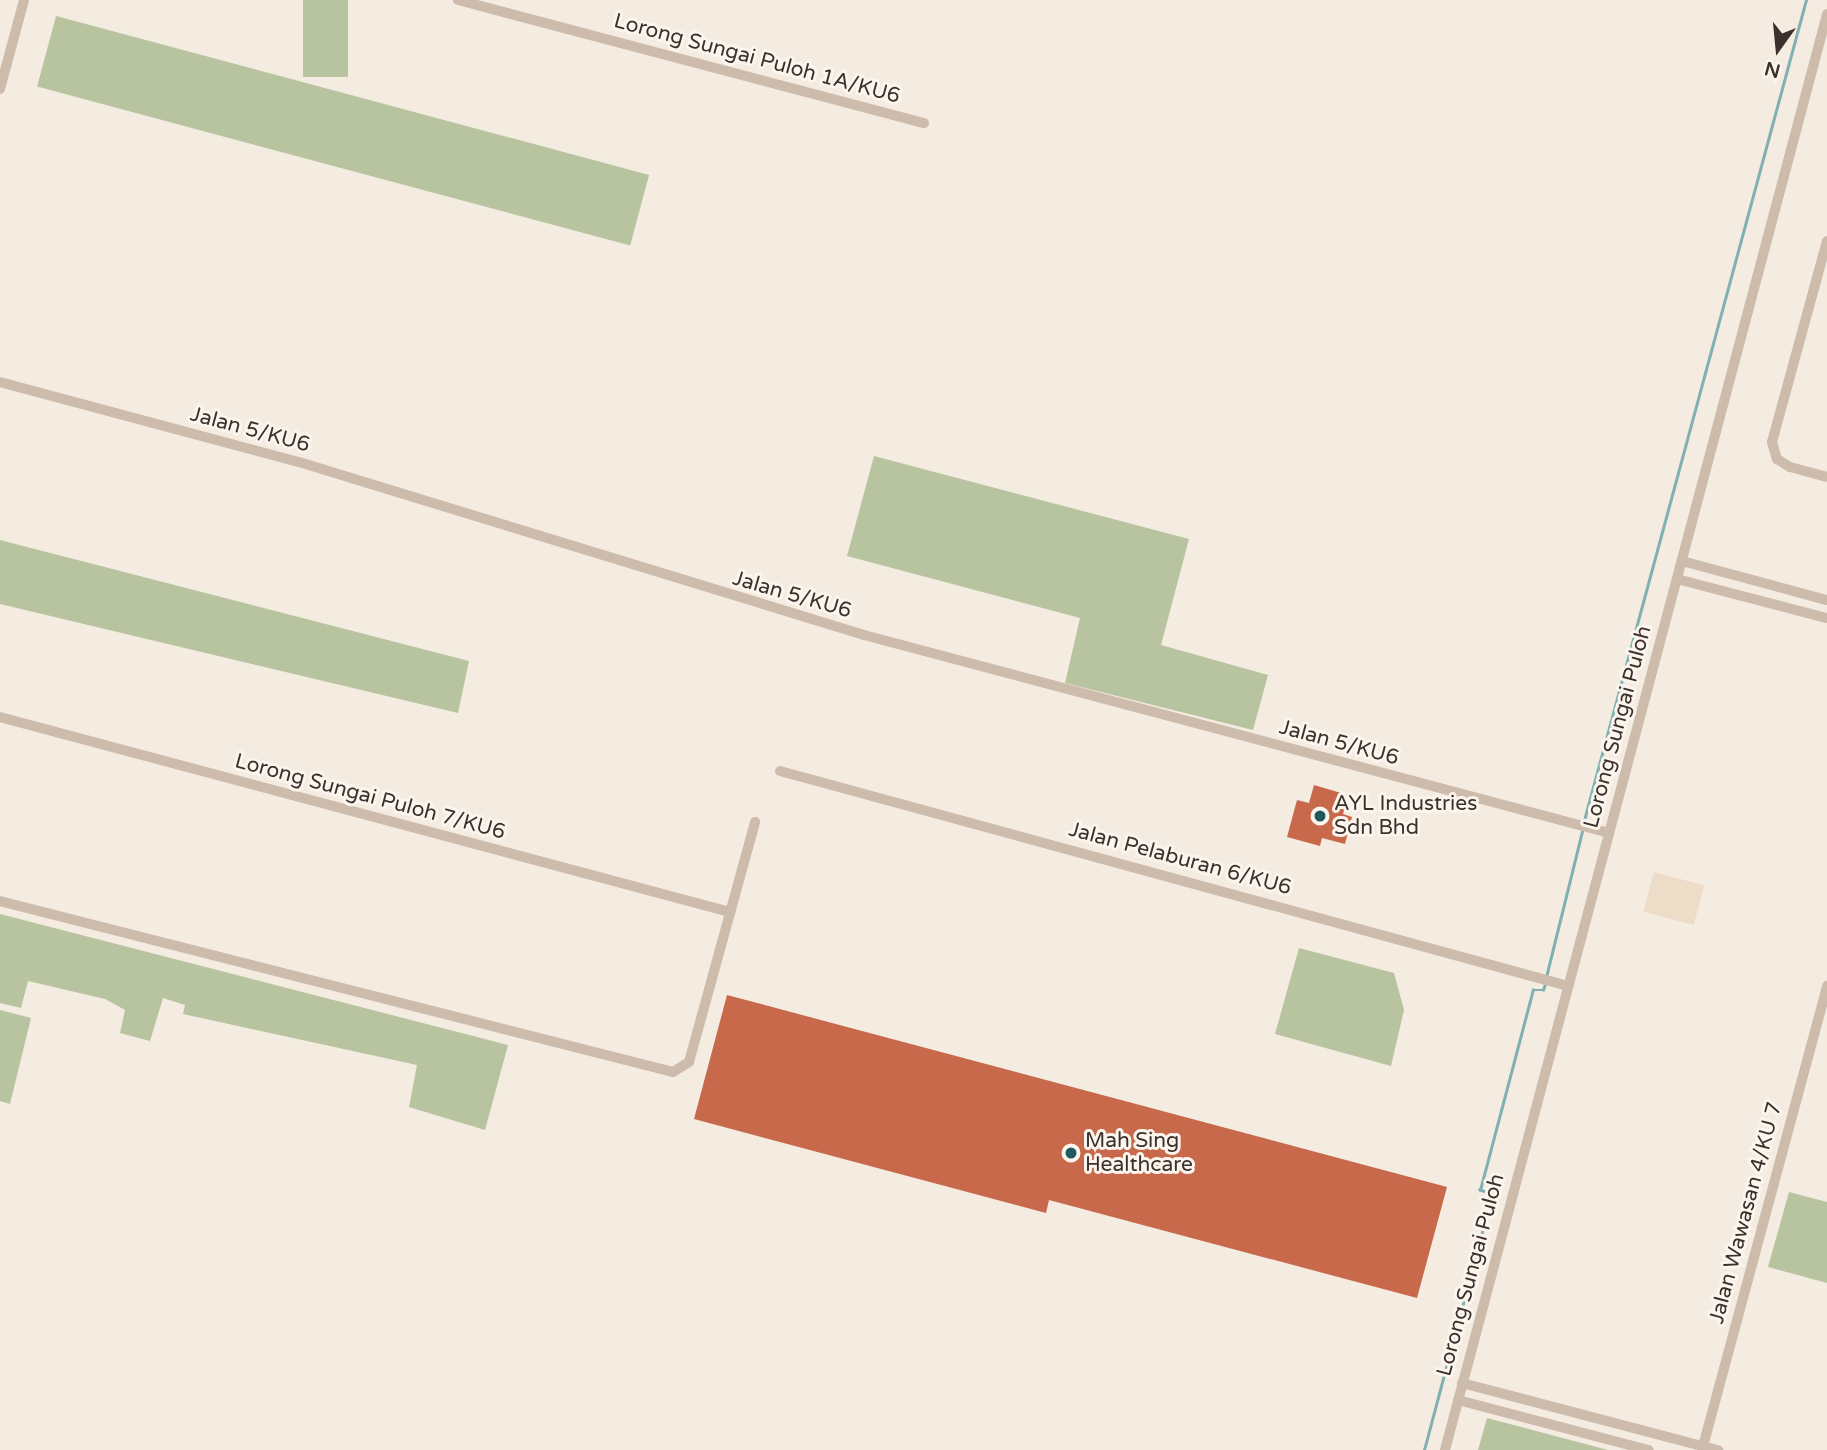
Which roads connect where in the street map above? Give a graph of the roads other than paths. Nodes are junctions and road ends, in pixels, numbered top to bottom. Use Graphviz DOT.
graph roads {
  1 [pos="24,0"];
  2 [pos="458,0"];
  3 [pos="1827,14"];
  4 [pos="0,89"];
  5 [pos="923,123"];
  6 [pos="1827,241"];
  7 [pos="0,382"];
  8 [pos="1827,477"];
  9 [pos="1682,561"];
  10 [pos="1677,579"];
  11 [pos="1827,600"];
  12 [pos="1827,618"];
  13 [pos="0,717"];
  14 [pos="780,771"];
  15 [pos="755,822"];
  16 [pos="1606,834"];
  17 [pos="0,901"];
  18 [pos="730,912"];
  19 [pos="1568,986"];
  20 [pos="1827,986"];
  21 [pos="1462,1383"];
  22 [pos="1458,1399"];
  23 [pos="1703,1448"];
  24 [pos="1445,1450"];
  25 [pos="1649,1450"];
  26 [pos="1718,1450"];
  1 -- 4 [label="street"];
  2 -- 5 [label="street, Lorong Sungai Puloh 1A/KU6"];
  3 -- 9 [label="street, Lorong Sungai Puloh"];
  6 -- 8 [label="street"];
  7 -- 16 [label="street, Jalan 5/KU6"];
  9 -- 10 [label="street, Lorong Sungai Puloh"];
  9 -- 11 [label="street"];
  10 -- 12 [label="street"];
  10 -- 16 [label="street, Lorong Sungai Puloh"];
  13 -- 18 [label="street, Lorong Sungai Puloh 7/KU6"];
  14 -- 19 [label="street, Jalan Pelaburan 6/KU6"];
  15 -- 18 [label="street"];
  16 -- 19 [label="street, Lorong Sungai Puloh"];
  17 -- 18 [label="street"];
  19 -- 21 [label="street, Lorong Sungai Puloh"];
  20 -- 23 [label="street, Jalan Wawasan 4/KU 7"];
  21 -- 22 [label="street, Lorong Sungai Puloh"];
  21 -- 23 [label="street"];
  22 -- 24 [label="street, Lorong Sungai Puloh"];
  22 -- 25 [label="street"];
  23 -- 26 [label="street"];
}
